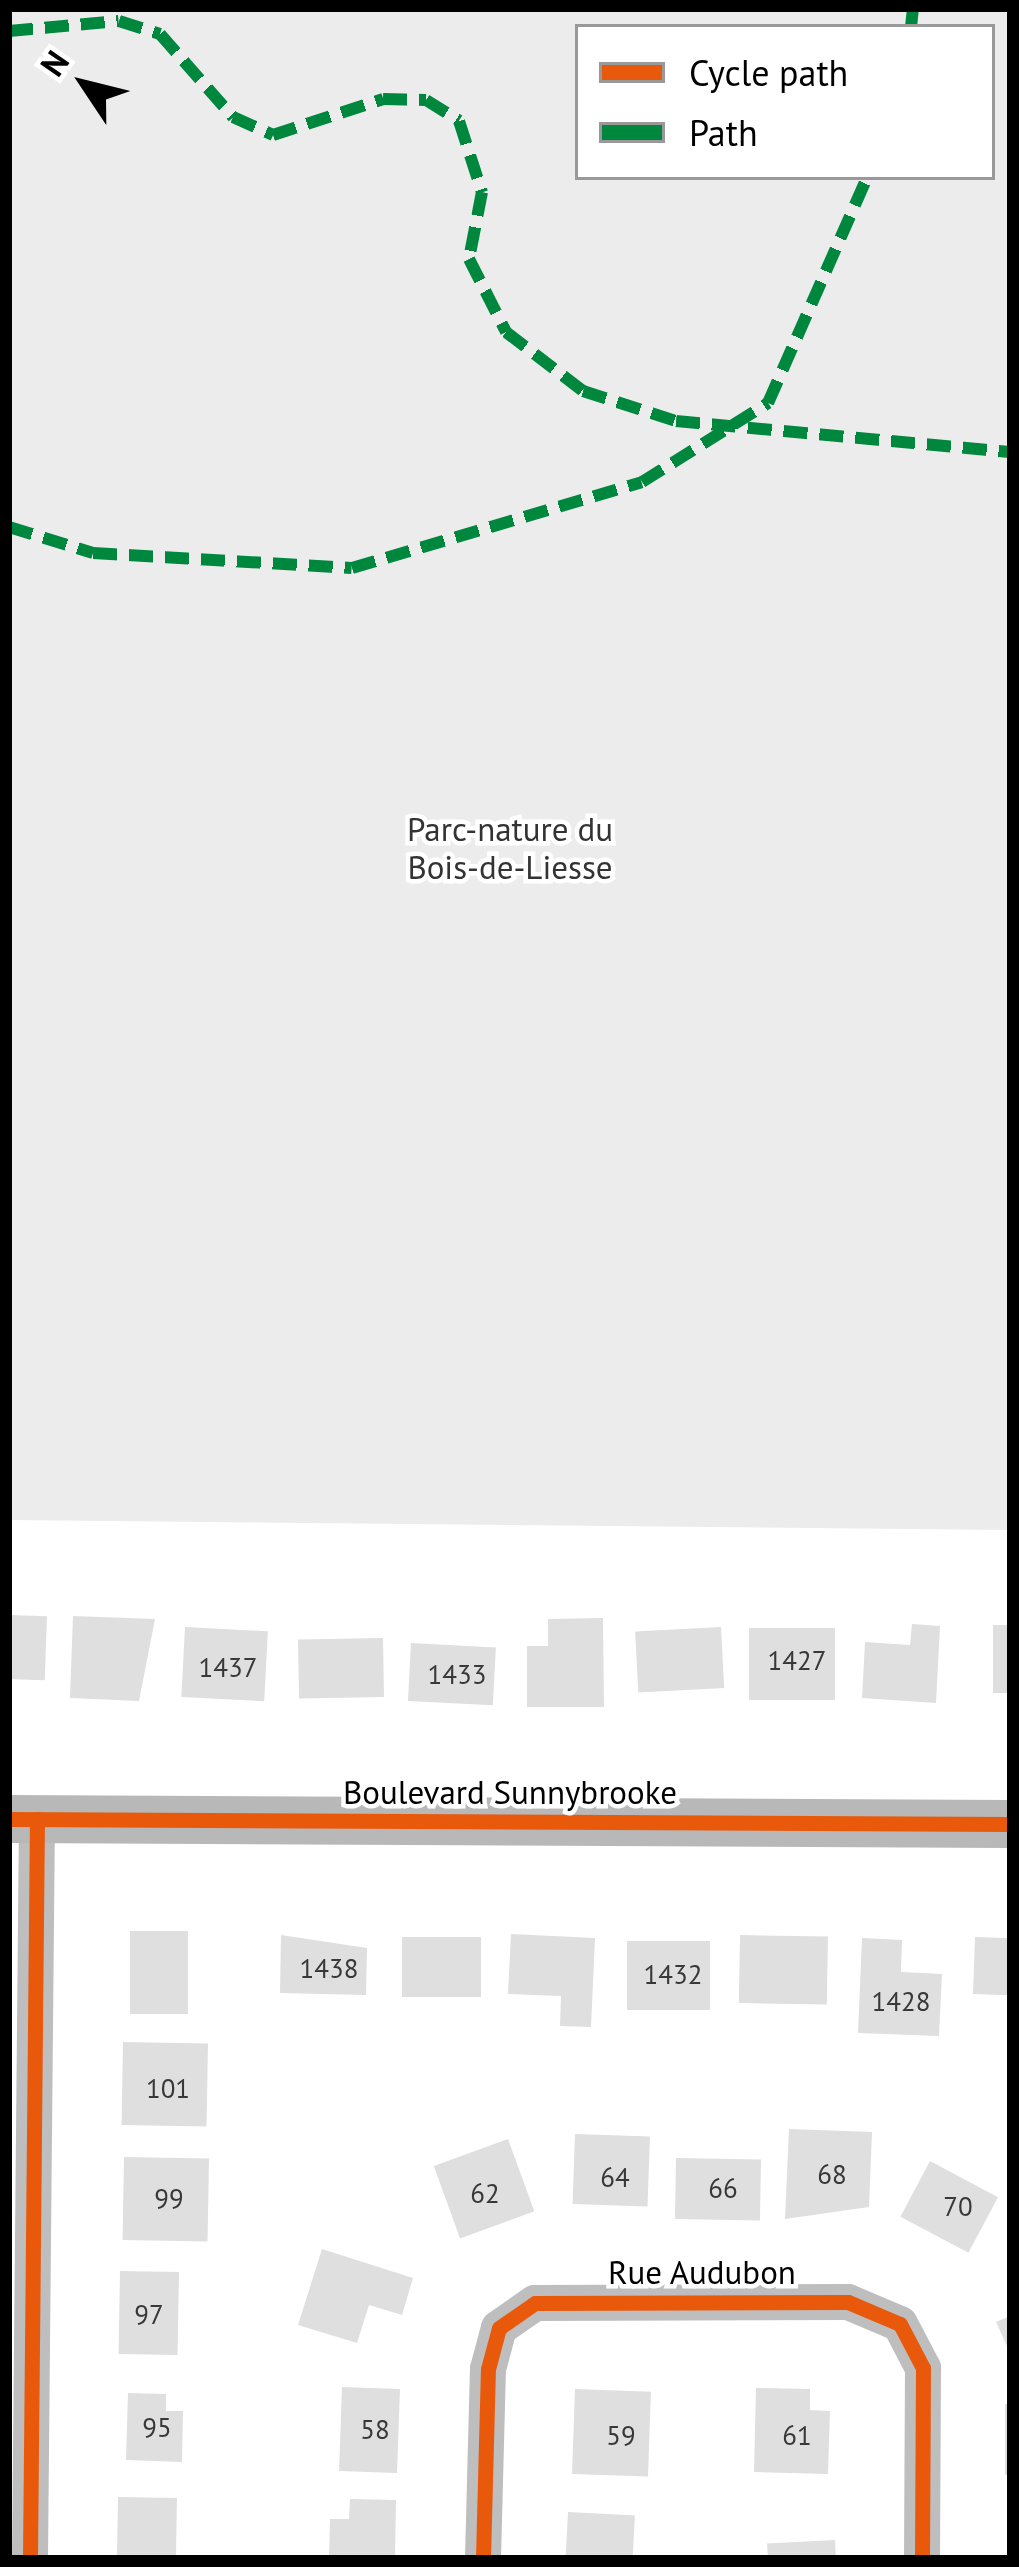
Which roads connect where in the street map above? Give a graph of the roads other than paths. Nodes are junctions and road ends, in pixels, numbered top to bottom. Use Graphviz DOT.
graph roads {
  1 [pos="23,1819"];
  2 [pos="1010,1824"];
  3 [pos="30,2558"];
  4 [pos="483,2558"];
  5 [pos="922,2558"];
  1 -- 2 [label="street, Boulevard Sunnybrooke"];
  1 -- 3 [label="street"];
  4 -- 5 [label="street, Rue Audubon"];
}
